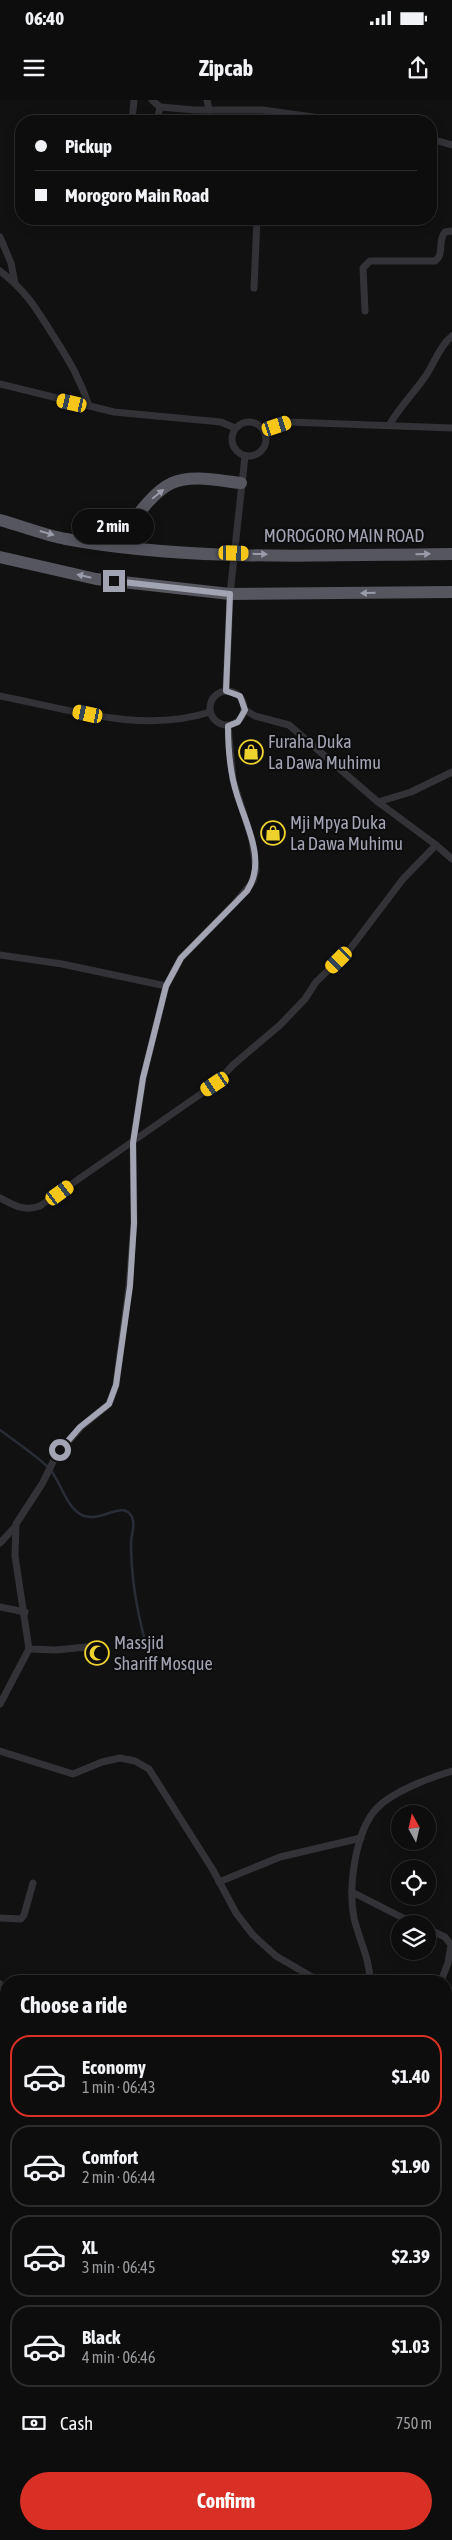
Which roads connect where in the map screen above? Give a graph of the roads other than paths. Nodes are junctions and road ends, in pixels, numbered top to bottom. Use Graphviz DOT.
graph roads {
  1 [pos="134,100"];
  2 [pos="152,100"];
  3 [pos="207,100"];
  4 [pos="160,107"];
  5 [pos="209,110"];
  6 [pos="133,115"];
  7 [pos="158,115"];
  8 [pos="277,115"];
  9 [pos="437,141"];
  10 [pos="452,145"];
  11 [pos="257,225"];
  12 [pos="452,231"];
  13 [pos="0,237"];
  14 [pos="0,271"];
  15 [pos="15,283"];
  16 [pos="254,288"];
  17 [pos="365,311"];
  18 [pos="452,336"];
  19 [pos="0,384"];
  20 [pos="88,406"];
  21 [pos="390,424"];
  22 [pos="235,428"];
  23 [pos="452,428"];
  24 [pos="264,430"];
  25 [pos="245,456"];
  26 [pos="242,483"];
  27 [pos="0,520"];
  28 [pos="115,545"];
  29 [pos="234,553"];
  30 [pos="452,554"];
  31 [pos="0,557"];
  32 [pos="452,592"];
  33 [pos="230,594"];
  34 [pos="226,691"];
  35 [pos="0,696"];
  36 [pos="245,710"];
  37 [pos="210,712"];
  38 [pos="228,726"];
  39 [pos="452,772"];
  40 [pos="378,802"];
  41 [pos="436,845"];
  42 [pos="452,859"];
  43 [pos="0,955"];
  44 [pos="166,986"];
  45 [pos="133,1143"];
  46 [pos="0,1198"];
  47 [pos="15,1527"];
  48 [pos="0,1543"];
  49 [pos="0,1606"];
  50 [pos="25,1612"];
  51 [pos="87,1647"];
  52 [pos="29,1649"];
  53 [pos="0,1704"];
  54 [pos="0,1751"];
  55 [pos="452,1770"];
  56 [pos="361,1838"];
  57 [pos="219,1882"];
  58 [pos="33,1883"];
  59 [pos="352,1892"];
  60 [pos="397,1915"];
  61 [pos="0,1918"];
  62 [pos="436,1933"];
  63 [pos="310,1975"];
  64 [pos="369,1975"];
  65 [pos="443,1975"];
  1 -- 6 [label="street"];
  2 -- 4 [label="street"];
  3 -- 5 [label="street"];
  4 -- 5 [label="street"];
  4 -- 7 [label="street"];
  5 -- 8 [label="street"];
  9 -- 10 [label="street"];
  11 -- 16 [label="street"];
  12 -- 17 [label="street"];
  13 -- 15 [label="street"];
  14 -- 15 [label="street"];
  15 -- 20 [label="street"];
  18 -- 21 [label="street"];
  19 -- 20 [label="street"];
  20 -- 22 [label="street"];
  21 -- 23 [label="street"];
  21 -- 24 [label="street"];
  22 -- 24 [label="street"];
  22 -- 25 [label="street"];
  24 -- 25 [label="street"];
  25 -- 26 [label="street"];
  28 -- 26 [label="highway, one-way"];
  26 -- 29 [label="street"];
  27 -- 28 [label="highway, MOROGORO MAIN ROAD, one-way"];
  28 -- 29 [label="highway, MOROGORO MAIN ROAD"];
  29 -- 30 [label="highway, MOROGORO MAIN ROAD, one-way"];
  29 -- 33 [label="street"];
  33 -- 31 [label="highway, one-way"];
  32 -- 33 [label="highway, one-way"];
  33 -- 34 [label="street"];
  34 -- 36 [label="street"];
  34 -- 37 [label="street"];
  35 -- 37 [label="street"];
  36 -- 38 [label="street"];
  36 -- 40 [label="street"];
  37 -- 38 [label="street"];
  38 -- 44 [label="street"];
  39 -- 40 [label="street"];
  40 -- 41 [label="street"];
  41 -- 42 [label="street"];
  41 -- 45 [label="street"];
  43 -- 44 [label="street"];
  44 -- 45 [label="street"];
  45 -- 46 [label="street"];
  45 -- 47 [label="street"];
  47 -- 48 [label="street"];
  47 -- 50 [label="street"];
  49 -- 50 [label="street"];
  50 -- 52 [label="street"];
  51 -- 52 [label="street"];
  52 -- 53 [label="street"];
  54 -- 57 [label="street"];
  55 -- 56 [label="street"];
  56 -- 57 [label="street"];
  56 -- 59 [label="street"];
  57 -- 63 [label="street"];
  58 -- 61 [label="street"];
  59 -- 60 [label="street"];
  59 -- 64 [label="street"];
  62 -- 65 [label="street"];
}
